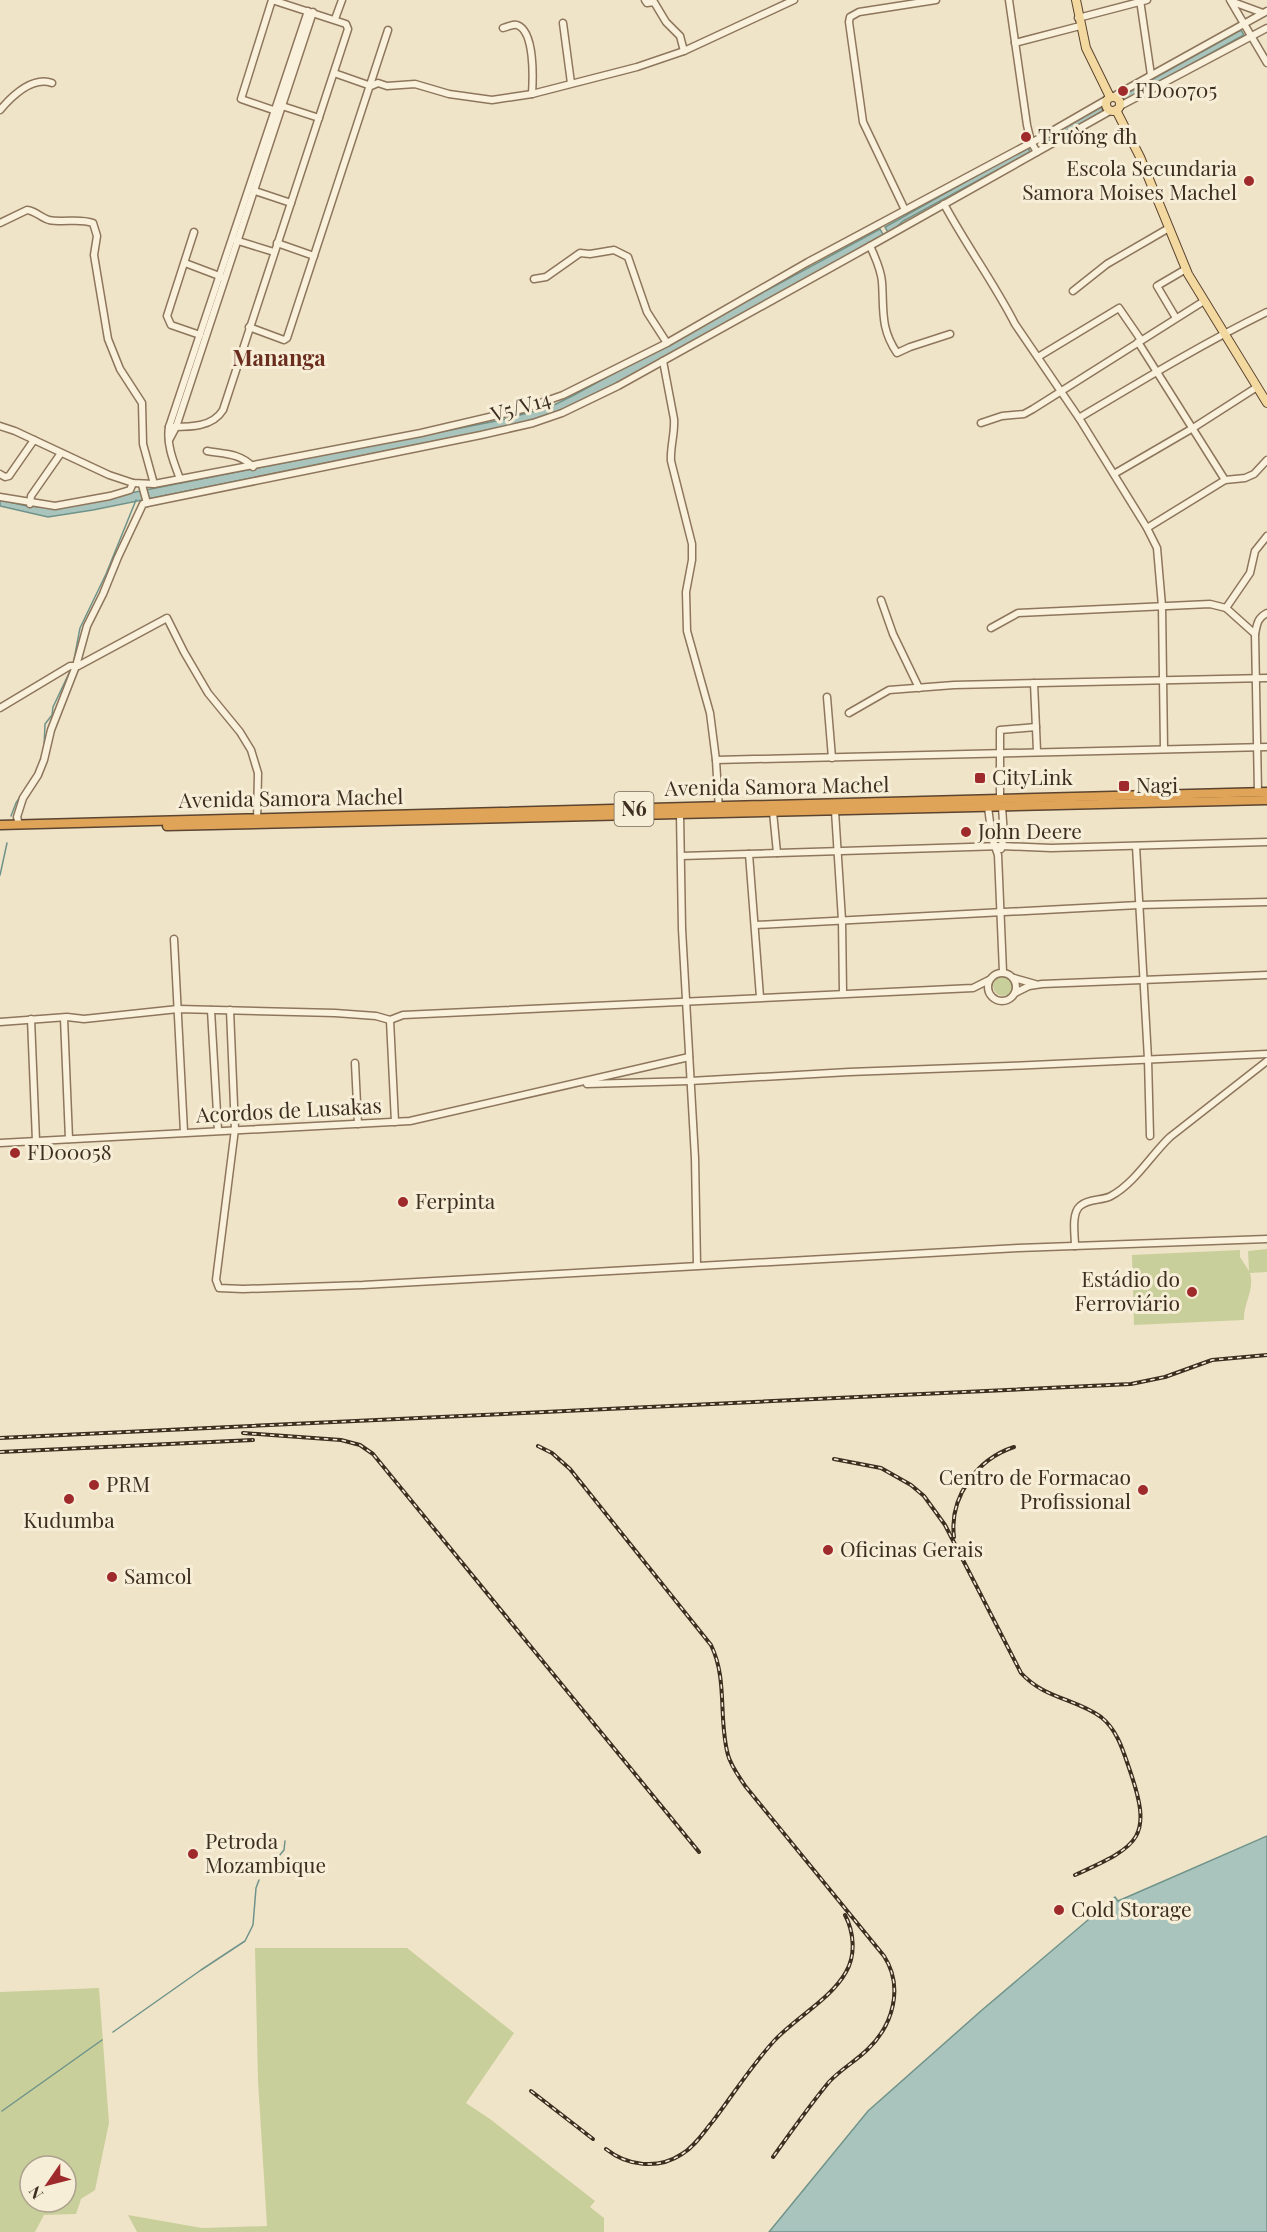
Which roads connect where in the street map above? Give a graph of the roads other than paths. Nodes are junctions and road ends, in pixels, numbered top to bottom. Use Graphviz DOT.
graph roads {
  1 [pos="272,0"];
  2 [pos="342,0"];
  3 [pos="645,0"];
  4 [pos="771,0"];
  5 [pos="794,0"];
  6 [pos="936,0"];
  7 [pos="1009,0"];
  8 [pos="1076,0"];
  9 [pos="1143,0"];
  10 [pos="1231,1"];
  11 [pos="288,2"];
  12 [pos="916,2"];
  13 [pos="774,9"];
  14 [pos="310,12"];
  15 [pos="1265,12"];
  16 [pos="335,19"];
  17 [pos="1079,22"];
  18 [pos="563,23"];
  19 [pos="1245,23"];
  20 [pos="503,28"];
  21 [pos="1267,28"];
  22 [pos="388,30"];
  23 [pos="1252,36"];
  24 [pos="1015,43"];
  25 [pos="684,51"];
  26 [pos="1267,63"];
  27 [pos="334,73"];
  28 [pos="1151,75"];
  29 [pos="52,83"];
  30 [pos="571,83"];
  31 [pos="371,87"];
  32 [pos="532,94"];
  33 [pos="1110,98"];
  34 [pos="279,109"];
  35 [pos="1116,109"];
  36 [pos="0,110"];
  37 [pos="319,118"];
  38 [pos="1031,142"];
  39 [pos="266,148"];
  40 [pos="1037,152"];
  41 [pos="255,191"];
  42 [pos="291,203"];
  43 [pos="944,204"];
  44 [pos="905,210"];
  45 [pos="0,223"];
  46 [pos="1169,228"];
  47 [pos="194,232"];
  48 [pos="235,240"];
  49 [pos="277,243"];
  50 [pos="870,246"];
  51 [pos="274,252"];
  52 [pos="314,256"];
  53 [pos="185,263"];
  54 [pos="1186,269"];
  55 [pos="223,277"];
  56 [pos="534,279"];
  57 [pos="1073,291"];
  58 [pos="1204,301"];
  59 [pos="1267,312"];
  60 [pos="1176,318"];
  61 [pos="249,327"];
  62 [pos="1224,333"];
  63 [pos="950,334"];
  64 [pos="200,335"];
  65 [pos="1140,341"];
  66 [pos="667,343"];
  67 [pos="1038,357"];
  68 [pos="663,361"];
  69 [pos="1157,371"];
  70 [pos="1257,387"];
  71 [pos="1061,391"];
  72 [pos="1267,403"];
  73 [pos="1079,418"];
  74 [pos="981,423"];
  75 [pos="0,426"];
  76 [pos="173,427"];
  77 [pos="1193,428"];
  78 [pos="34,440"];
  79 [pos="207,451"];
  80 [pos="61,453"];
  81 [pos="1267,460"];
  82 [pos="253,467"];
  83 [pos="0,474"];
  84 [pos="1114,474"];
  85 [pos="180,480"];
  86 [pos="1226,480"];
  87 [pos="133,483"];
  88 [pos="154,484"];
  89 [pos="142,485"];
  90 [pos="0,497"];
  91 [pos="147,503"];
  92 [pos="30,504"];
  93 [pos="1147,528"];
  94 [pos="1267,536"];
  95 [pos="881,600"];
  96 [pos="1162,606"];
  97 [pos="1226,608"];
  98 [pos="1267,613"];
  99 [pos="990,628"];
  100 [pos="1255,634"];
  101 [pos="73,666"];
  102 [pos="1254,678"];
  103 [pos="1267,678"];
  104 [pos="1164,679"];
  105 [pos="1034,683"];
  106 [pos="919,688"];
  107 [pos="827,697"];
  108 [pos="0,708"];
  109 [pos="849,713"];
  110 [pos="1036,727"];
  111 [pos="1256,747"];
  112 [pos="1267,747"];
  113 [pos="1164,749"];
  114 [pos="1037,751"];
  115 [pos="1000,753"];
  116 [pos="832,758"];
  117 [pos="716,760"];
  118 [pos="1262,792"];
  119 [pos="1221,797"];
  120 [pos="1267,800"];
  121 [pos="1001,803"];
  122 [pos="988,807"];
  123 [pos="719,810"];
  124 [pos="835,811"];
  125 [pos="773,812"];
  126 [pos="680,814"];
  127 [pos="257,822"];
  128 [pos="19,824"];
  129 [pos="0,825"];
  130 [pos="0,830"];
  131 [pos="1267,842"];
  132 [pos="994,846"];
  133 [pos="1002,846"];
  134 [pos="1136,846"];
  135 [pos="837,852"];
  136 [pos="777,853"];
  137 [pos="749,854"];
  138 [pos="998,855"];
  139 [pos="681,856"];
  140 [pos="1267,902"];
  141 [pos="1139,905"];
  142 [pos="1001,912"];
  143 [pos="842,920"];
  144 [pos="756,925"];
  145 [pos="174,939"];
  146 [pos="1003,972"];
  147 [pos="1267,975"];
  148 [pos="1013,978"];
  149 [pos="989,980"];
  150 [pos="1144,981"];
  151 [pos="1042,984"];
  152 [pos="973,988"];
  153 [pos="843,993"];
  154 [pos="1015,993"];
  155 [pos="990,994"];
  156 [pos="760,997"];
  157 [pos="686,1001"];
  158 [pos="178,1009"];
  159 [pos="211,1010"];
  160 [pos="230,1010"];
  161 [pos="64,1018"];
  162 [pos="31,1019"];
  163 [pos="390,1020"];
  164 [pos="0,1022"];
  165 [pos="1267,1054"];
  166 [pos="689,1057"];
  167 [pos="1148,1059"];
  168 [pos="1267,1061"];
  169 [pos="355,1063"];
  170 [pos="690,1082"];
  171 [pos="575,1084"];
  172 [pos="395,1122"];
  173 [pos="358,1124"];
  174 [pos="235,1129"];
  175 [pos="218,1130"];
  176 [pos="184,1132"];
  177 [pos="1150,1136"];
  178 [pos="69,1139"];
  179 [pos="36,1141"];
  180 [pos="0,1143"];
  181 [pos="1267,1239"];
  182 [pos="1075,1246"];
  183 [pos="698,1265"];
  1 -- 11 [label="street"];
  1 -- 34 [label="street"];
  2 -- 16 [label="street"];
  3 -- 25 [label="street"];
  4 -- 13 [label="street"];
  5 -- 13 [label="street"];
  6 -- 12 [label="street"];
  7 -- 24 [label="street"];
  8 -- 17 [label="main road"];
  9 -- 17 [label="street"];
  9 -- 28 [label="street"];
  10 -- 15 [label="street"];
  10 -- 19 [label="street"];
  11 -- 14 [label="street"];
  12 -- 44 [label="street"];
  13 -- 25 [label="street"];
  14 -- 16 [label="street"];
  14 -- 34 [label="street"];
  15 -- 19 [label="street"];
  16 -- 27 [label="street"];
  17 -- 24 [label="street"];
  17 -- 33 [label="main road"];
  18 -- 30 [label="street"];
  19 -- 23 [label="street"];
  19 -- 28 [label="street"];
  20 -- 32 [label="street"];
  21 -- 23 [label="street, V5/V14"];
  22 -- 31 [label="street"];
  23 -- 26 [label="street"];
  23 -- 35 [label="street, V5/V14"];
  24 -- 38 [label="street"];
  25 -- 30 [label="street"];
  27 -- 31 [label="street"];
  27 -- 37 [label="street"];
  28 -- 33 [label="street"];
  29 -- 36 [label="street"];
  30 -- 32 [label="street"];
  31 -- 32 [label="street"];
  31 -- 52 [label="street"];
  33 -- 35 [label="main road"];
  33 -- 35 [label="main road"];
  33 -- 38 [label="street"];
  34 -- 37 [label="street"];
  34 -- 39 [label="street"];
  35 -- 40 [label="street, V5/V14"];
  35 -- 46 [label="main road"];
  37 -- 42 [label="street"];
  38 -- 40 [label="street"];
  38 -- 44 [label="street"];
  39 -- 41 [label="street"];
  39 -- 48 [label="street"];
  40 -- 43 [label="street, V5/V14"];
  41 -- 42 [label="street"];
  41 -- 48 [label="street"];
  42 -- 49 [label="street"];
  43 -- 50 [label="street, V5/V14"];
  43 -- 67 [label="street"];
  44 -- 66 [label="street"];
  45 -- 88 [label="street"];
  46 -- 54 [label="main road"];
  46 -- 57 [label="street"];
  47 -- 53 [label="street"];
  48 -- 51 [label="street"];
  48 -- 55 [label="street"];
  49 -- 51 [label="street"];
  49 -- 52 [label="street"];
  50 -- 63 [label="street"];
  50 -- 68 [label="street, V5/V14"];
  51 -- 61 [label="street"];
  52 -- 61 [label="street"];
  53 -- 55 [label="street"];
  53 -- 64 [label="street"];
  54 -- 58 [label="main road"];
  54 -- 60 [label="street"];
  55 -- 64 [label="street"];
  55 -- 76 [label="street"];
  56 -- 66 [label="street"];
  58 -- 60 [label="street"];
  58 -- 62 [label="main road"];
  59 -- 62 [label="street"];
  60 -- 65 [label="street"];
  61 -- 76 [label="street"];
  62 -- 69 [label="street"];
  62 -- 70 [label="main road"];
  64 -- 76 [label="street"];
  65 -- 67 [label="street"];
  65 -- 69 [label="street"];
  65 -- 71 [label="street"];
  66 -- 82 [label="street"];
  67 -- 71 [label="street"];
  68 -- 91 [label="street, V5/V14"];
  68 -- 117 [label="street"];
  69 -- 73 [label="street"];
  69 -- 77 [label="street"];
  70 -- 72 [label="main road"];
  70 -- 77 [label="street"];
  71 -- 73 [label="street"];
  71 -- 74 [label="street"];
  73 -- 84 [label="street"];
  75 -- 78 [label="street"];
  76 -- 85 [label="street"];
  77 -- 84 [label="street"];
  77 -- 86 [label="street"];
  78 -- 80 [label="street"];
  78 -- 83 [label="street"];
  79 -- 82 [label="street"];
  80 -- 87 [label="street"];
  80 -- 92 [label="street"];
  81 -- 86 [label="street"];
  82 -- 85 [label="street"];
  84 -- 93 [label="street"];
  85 -- 88 [label="street"];
  86 -- 93 [label="street"];
  87 -- 89 [label="street"];
  87 -- 92 [label="street"];
  88 -- 89 [label="street"];
  89 -- 91 [label="street"];
  90 -- 92 [label="street"];
  91 -- 101 [label="street"];
  93 -- 96 [label="street"];
  94 -- 97 [label="street"];
  95 -- 106 [label="street"];
  96 -- 97 [label="street"];
  96 -- 99 [label="street"];
  96 -- 104 [label="street"];
  97 -- 100 [label="street"];
  98 -- 100 [label="street"];
  100 -- 102 [label="street"];
  101 -- 108 [label="street"];
  101 -- 127 [label="street"];
  101 -- 128 [label="street"];
  102 -- 103 [label="street"];
  102 -- 104 [label="street"];
  102 -- 111 [label="street"];
  104 -- 105 [label="street"];
  104 -- 113 [label="street"];
  105 -- 106 [label="street"];
  105 -- 110 [label="street"];
  106 -- 109 [label="street"];
  107 -- 116 [label="street"];
  110 -- 114 [label="street"];
  110 -- 115 [label="street"];
  111 -- 112 [label="street"];
  111 -- 113 [label="street"];
  111 -- 118 [label="street"];
  113 -- 114 [label="street"];
  114 -- 115 [label="street"];
  115 -- 116 [label="street"];
  115 -- 121 [label="street"];
  116 -- 117 [label="street"];
  117 -- 123 [label="street"];
  118 -- 119 [label="highway, Avenida Samora Machel / N6"];
  119 -- 120 [label="highway, Avenida Samora Machel / N6"];
  119 -- 121 [label="highway, Avenida Samora Machel / N6"];
  121 -- 122 [label="highway, Avenida Samora Machel / N6"];
  121 -- 123 [label="highway, Avenida Samora Machel / N6"];
  121 -- 133 [label="street"];
  122 -- 124 [label="highway, Avenida Samora Machel / N6"];
  122 -- 132 [label="street"];
  123 -- 125 [label="highway, Avenida Samora Machel / N6"];
  123 -- 126 [label="highway, Avenida Samora Machel / N6"];
  123 -- 127 [label="highway, Avenida Samora Machel / N6"];
  124 -- 125 [label="highway, Avenida Samora Machel / N6"];
  124 -- 135 [label="street"];
  125 -- 136 [label="street"];
  126 -- 127 [label="highway, Avenida Samora Machel / N6"];
  126 -- 139 [label="street"];
  127 -- 128 [label="highway, Avenida Samora Machel / N6"];
  127 -- 130 [label="highway, Avenida Samora Machel / N6"];
  128 -- 129 [label="highway, Avenida Samora Machel / N6"];
  131 -- 134 [label="street"];
  132 -- 133 [label="street"];
  132 -- 135 [label="street"];
  132 -- 138 [label="street"];
  133 -- 134 [label="street"];
  133 -- 138 [label="street"];
  134 -- 141 [label="street"];
  135 -- 136 [label="street"];
  135 -- 143 [label="street"];
  136 -- 137 [label="street"];
  137 -- 139 [label="street"];
  137 -- 144 [label="street"];
  138 -- 142 [label="street"];
  139 -- 157 [label="street"];
  140 -- 141 [label="street"];
  141 -- 142 [label="street"];
  141 -- 150 [label="street"];
  142 -- 143 [label="street"];
  142 -- 146 [label="street"];
  143 -- 144 [label="street"];
  143 -- 153 [label="street"];
  144 -- 156 [label="street"];
  145 -- 158 [label="street"];
  146 -- 148 [label="street"];
  146 -- 149 [label="street"];
  147 -- 150 [label="street"];
  148 -- 151 [label="street"];
  148 -- 154 [label="street"];
  149 -- 152 [label="street"];
  149 -- 155 [label="street"];
  150 -- 151 [label="street"];
  150 -- 167 [label="street"];
  151 -- 154 [label="street"];
  152 -- 153 [label="street"];
  152 -- 155 [label="street"];
  153 -- 156 [label="street"];
  154 -- 155 [label="street"];
  156 -- 157 [label="street"];
  157 -- 163 [label="street"];
  157 -- 166 [label="street"];
  158 -- 159 [label="street"];
  158 -- 161 [label="street"];
  158 -- 176 [label="street"];
  159 -- 160 [label="street"];
  159 -- 175 [label="street"];
  160 -- 163 [label="street"];
  160 -- 174 [label="street"];
  161 -- 162 [label="street"];
  161 -- 178 [label="street"];
  162 -- 164 [label="street"];
  162 -- 179 [label="street"];
  163 -- 172 [label="street"];
  165 -- 167 [label="street"];
  166 -- 170 [label="street"];
  166 -- 171 [label="street"];
  167 -- 170 [label="street"];
  167 -- 177 [label="street"];
  168 -- 182 [label="street"];
  169 -- 173 [label="street"];
  170 -- 171 [label="street"];
  170 -- 183 [label="street"];
  171 -- 172 [label="street, Acordos de Lusakas"];
  172 -- 173 [label="street, Acordos de Lusakas"];
  173 -- 174 [label="street, Acordos de Lusakas"];
  174 -- 175 [label="street, Acordos de Lusakas"];
  174 -- 183 [label="street"];
  175 -- 176 [label="street, Acordos de Lusakas"];
  176 -- 178 [label="street, Acordos de Lusakas"];
  178 -- 179 [label="street, Acordos de Lusakas"];
  179 -- 180 [label="street, Acordos de Lusakas"];
  181 -- 182 [label="street"];
  182 -- 183 [label="street"];
}
